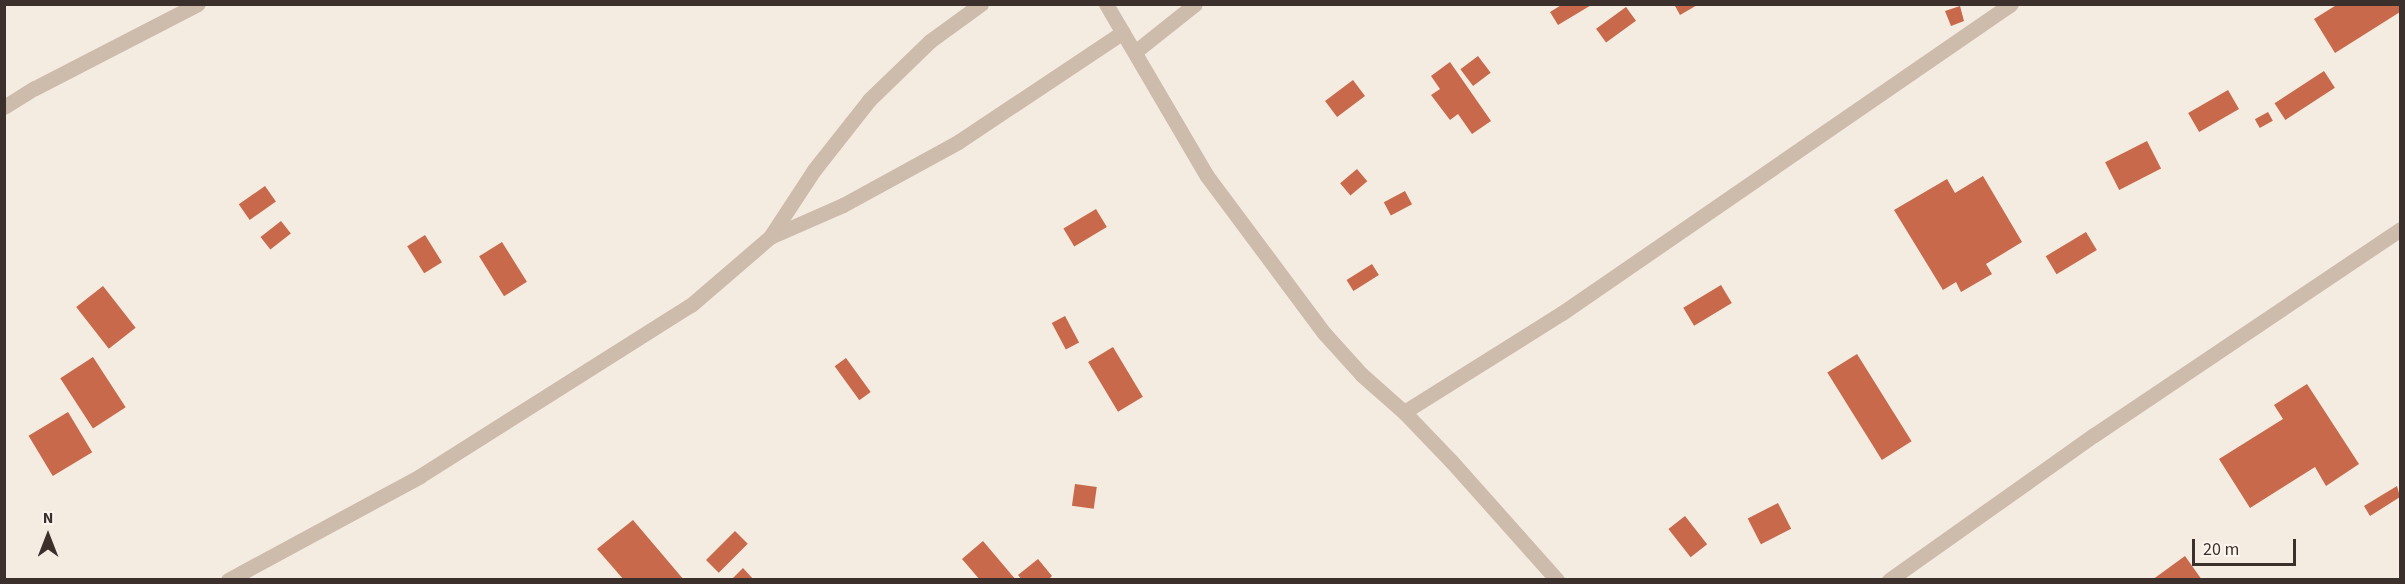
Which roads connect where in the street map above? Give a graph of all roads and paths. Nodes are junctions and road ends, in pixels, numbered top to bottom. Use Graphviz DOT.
graph roads {
  1 [pos="198,4"];
  2 [pos="981,4"];
  3 [pos="1106,4"];
  4 [pos="1195,4"];
  5 [pos="2011,4"];
  6 [pos="1123,32"];
  7 [pos="1136,51"];
  8 [pos="4,107"];
  9 [pos="2400,230"];
  10 [pos="770,237"];
  11 [pos="1404,412"];
  12 [pos="228,579"];
  13 [pos="1557,579"];
  14 [pos="1889,579"];
  1 -- 8 [label="street"];
  2 -- 10 [label="street"];
  3 -- 6 [label="street"];
  4 -- 7 [label="street"];
  5 -- 11 [label="street"];
  6 -- 7 [label="street"];
  6 -- 10 [label="street"];
  7 -- 11 [label="street"];
  9 -- 14 [label="street"];
  10 -- 12 [label="street"];
  11 -- 13 [label="street"];
}
